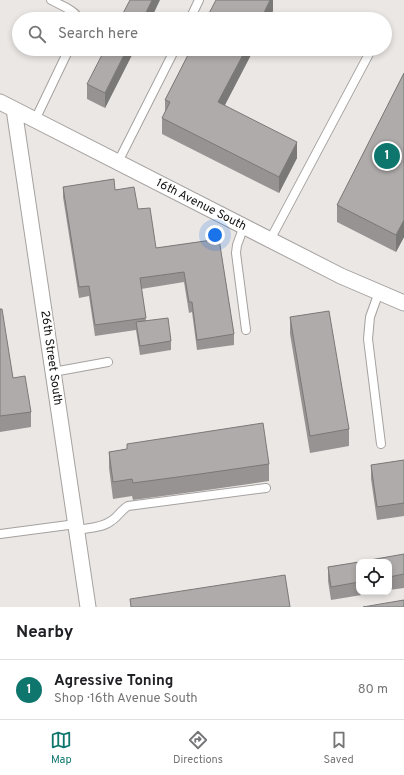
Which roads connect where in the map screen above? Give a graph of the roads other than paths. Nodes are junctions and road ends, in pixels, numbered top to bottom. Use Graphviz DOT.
graph roads {
  1 [pos="51,0"];
  2 [pos="199,0"];
  3 [pos="74,12"];
  4 [pos="193,12"];
  5 [pos="66,56"];
  6 [pos="171,56"];
  7 [pos="368,56"];
  8 [pos="0,102"];
  9 [pos="14,110"];
  10 [pos="35,120"];
  11 [pos="118,162"];
  12 [pos="244,226"];
  13 [pos="270,240"];
  14 [pos="379,292"];
  15 [pos="404,303"];
  16 [pos="246,330"];
  17 [pos="108,362"];
  18 [pos="53,372"];
  19 [pos="381,444"];
  20 [pos="266,488"];
  21 [pos="76,527"];
  22 [pos="0,534"];
  23 [pos="88,607"];
  1 -- 3 [label="lane"];
  2 -- 4 [label="lane"];
  5 -- 10 [label="lane"];
  6 -- 11 [label="lane"];
  7 -- 13 [label="lane"];
  8 -- 9 [label="street, 16th Avenue South"];
  9 -- 10 [label="street, 16th Avenue South"];
  9 -- 18 [label="street, 26th Street South"];
  10 -- 11 [label="street, 16th Avenue South"];
  11 -- 12 [label="street, 16th Avenue South"];
  12 -- 13 [label="street, 16th Avenue South"];
  12 -- 16 [label="lane"];
  13 -- 14 [label="street, 16th Avenue South"];
  14 -- 15 [label="street, 16th Avenue South"];
  14 -- 19 [label="lane"];
  17 -- 18 [label="lane"];
  18 -- 21 [label="street, 26th Street South"];
  20 -- 21 [label="lane"];
  21 -- 22 [label="lane"];
  21 -- 23 [label="street, 26th Street South"];
}
